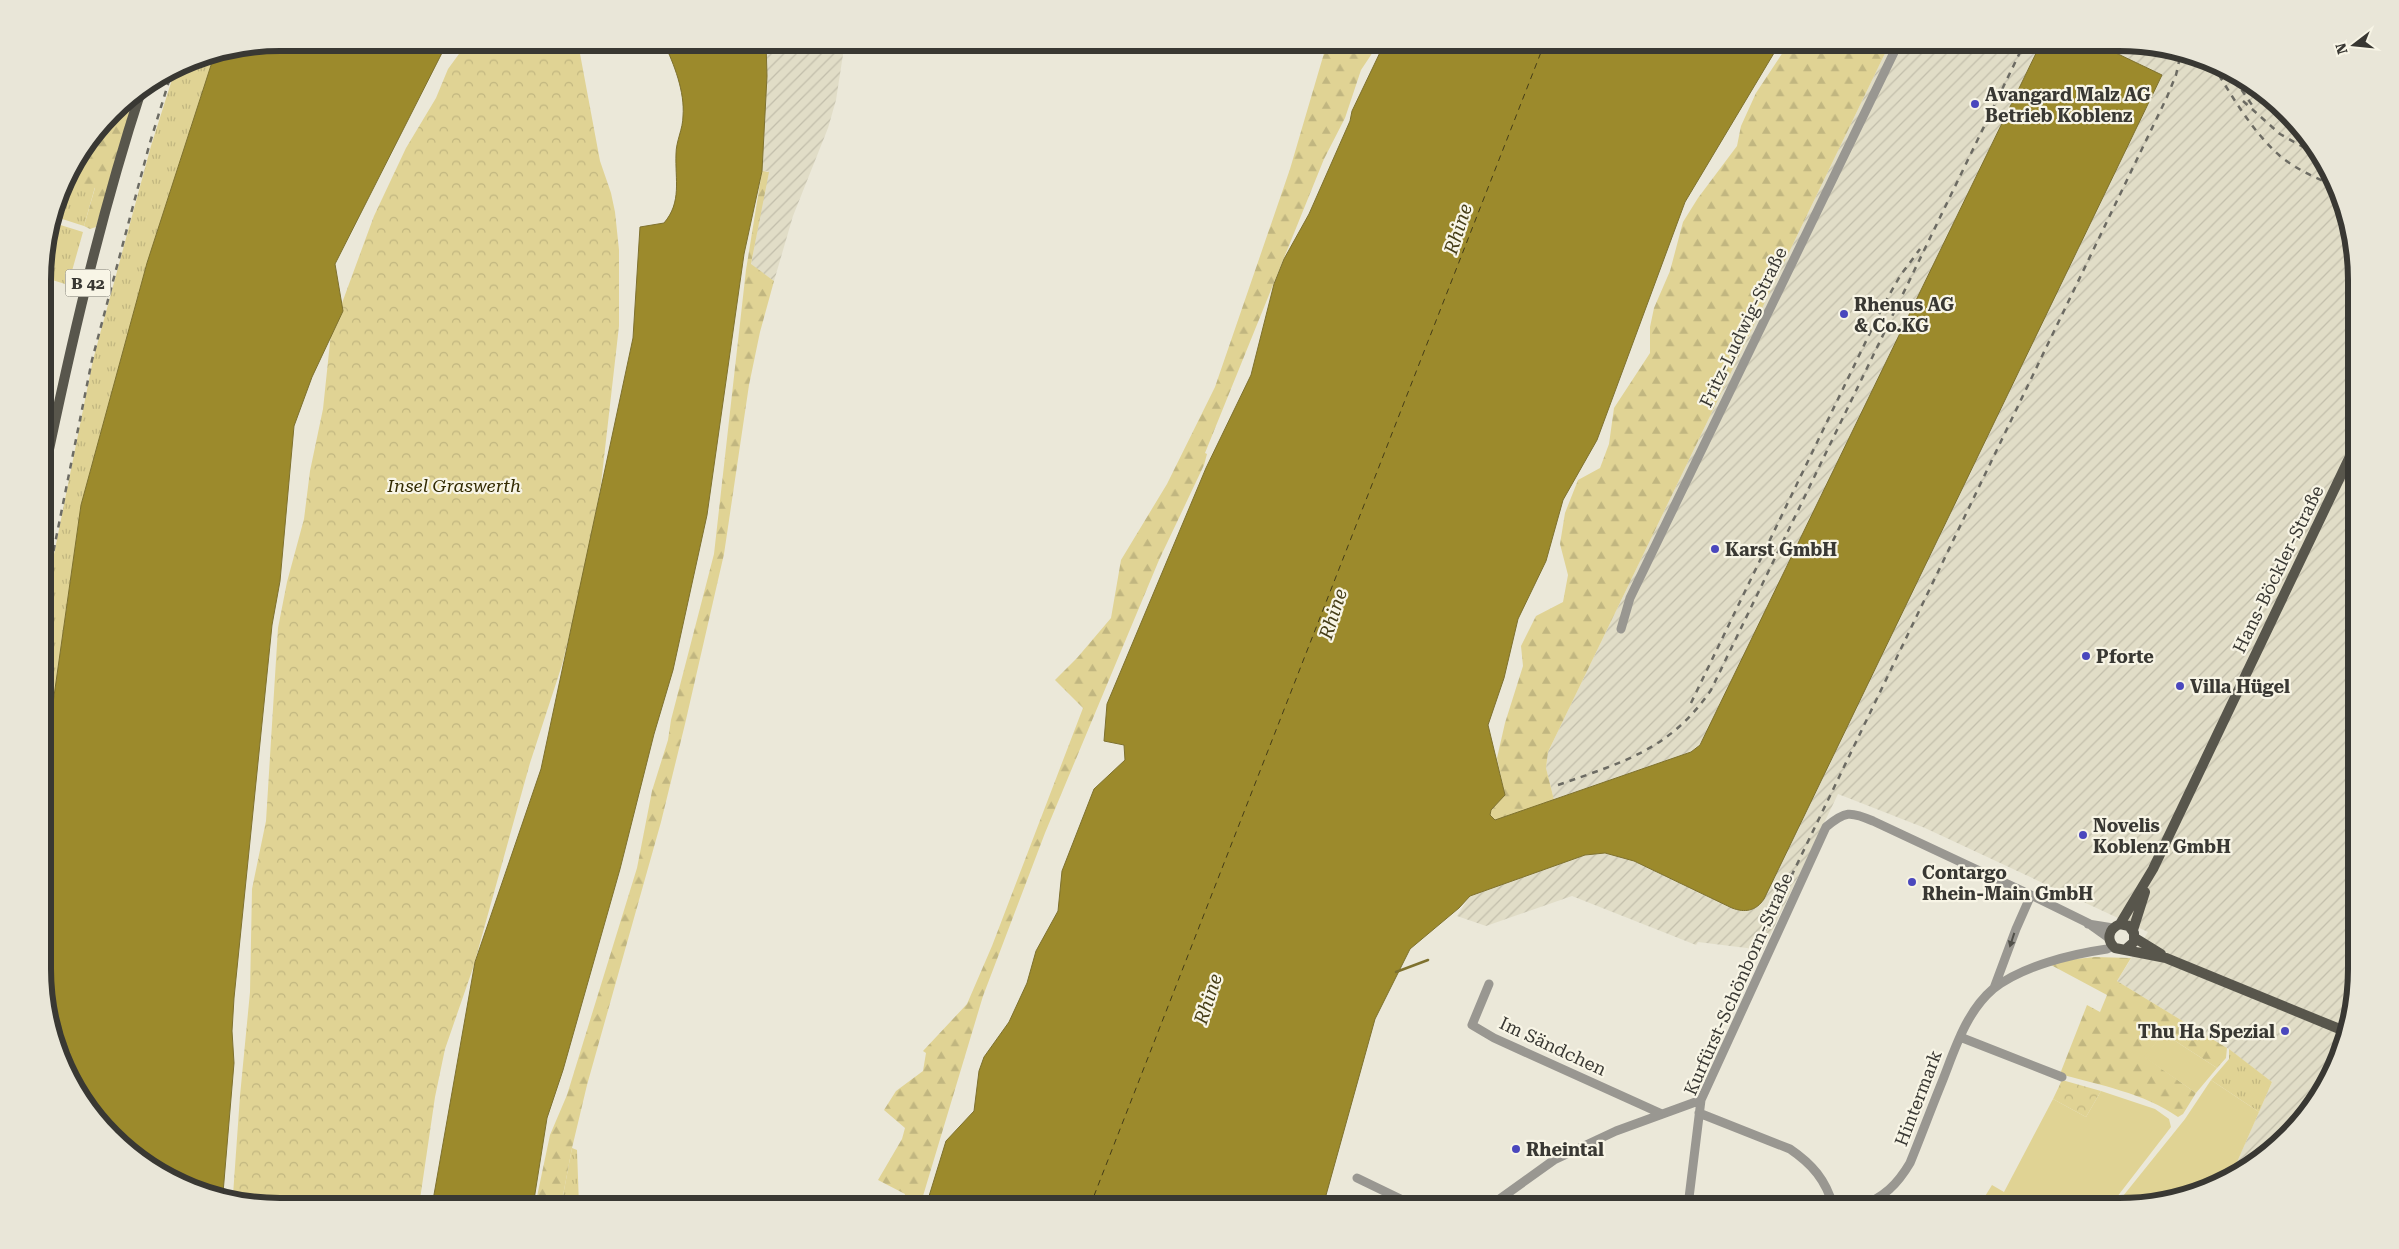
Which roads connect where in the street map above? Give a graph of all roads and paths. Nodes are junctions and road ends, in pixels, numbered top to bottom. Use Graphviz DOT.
graph roads {
  1 [pos="1895,51"];
  2 [pos="138,101"];
  3 [pos="51,446"];
  4 [pos="2348,461"];
  5 [pos="1621,628"];
  6 [pos="2152,868"];
  7 [pos="2031,895"];
  8 [pos="2114,934"];
  9 [pos="2134,934"];
  10 [pos="2126,950"];
  11 [pos="2166,958"];
  12 [pos="1489,984"];
  13 [pos="1994,988"];
  14 [pos="2340,1029"];
  15 [pos="1960,1037"];
  16 [pos="2062,1077"];
  17 [pos="1700,1100"];
  18 [pos="1699,1113"];
  19 [pos="1662,1114"];
  20 [pos="1357,1178"];
  21 [pos="1398,1198"];
  22 [pos="1501,1198"];
  23 [pos="1689,1198"];
  24 [pos="1830,1198"];
  25 [pos="1876,1198"];
  1 -- 5 [label="street, Fritz-Ludwig-Straße"];
  2 -- 3 [label="main road, B 42"];
  4 -- 6 [label="main road, Hans-Böckler-Straße"];
  6 -- 8 [label="main road, Hans-Böckler-Straße"];
  6 -- 9 [label="main road, Hans-Böckler-Straße"];
  7 -- 8 [label="street"];
  7 -- 13 [label="street, Hintermark, one-way"];
  7 -- 17 [label="street, Kurfürst-Schönborn-Straße"];
  8 -- 9 [label="main road"];
  8 -- 10 [label="main road"];
  8 -- 13 [label="street, Hintermark"];
  9 -- 10 [label="main road, Hans-Böckler-Straße"];
  9 -- 11 [label="main road"];
  10 -- 11 [label="main road"];
  11 -- 14 [label="main road"];
  12 -- 19 [label="street, Im Sändchen"];
  13 -- 15 [label="street, Hintermark"];
  15 -- 16 [label="street"];
  15 -- 25 [label="street, Hintermark"];
  17 -- 18 [label="street, Kurfürst-Schönborn-Straße"];
  17 -- 19 [label="street"];
  18 -- 23 [label="street, Kurfürst-Schönborn-Straße"];
  18 -- 24 [label="street"];
  19 -- 22 [label="street"];
  20 -- 21 [label="street"];
}
